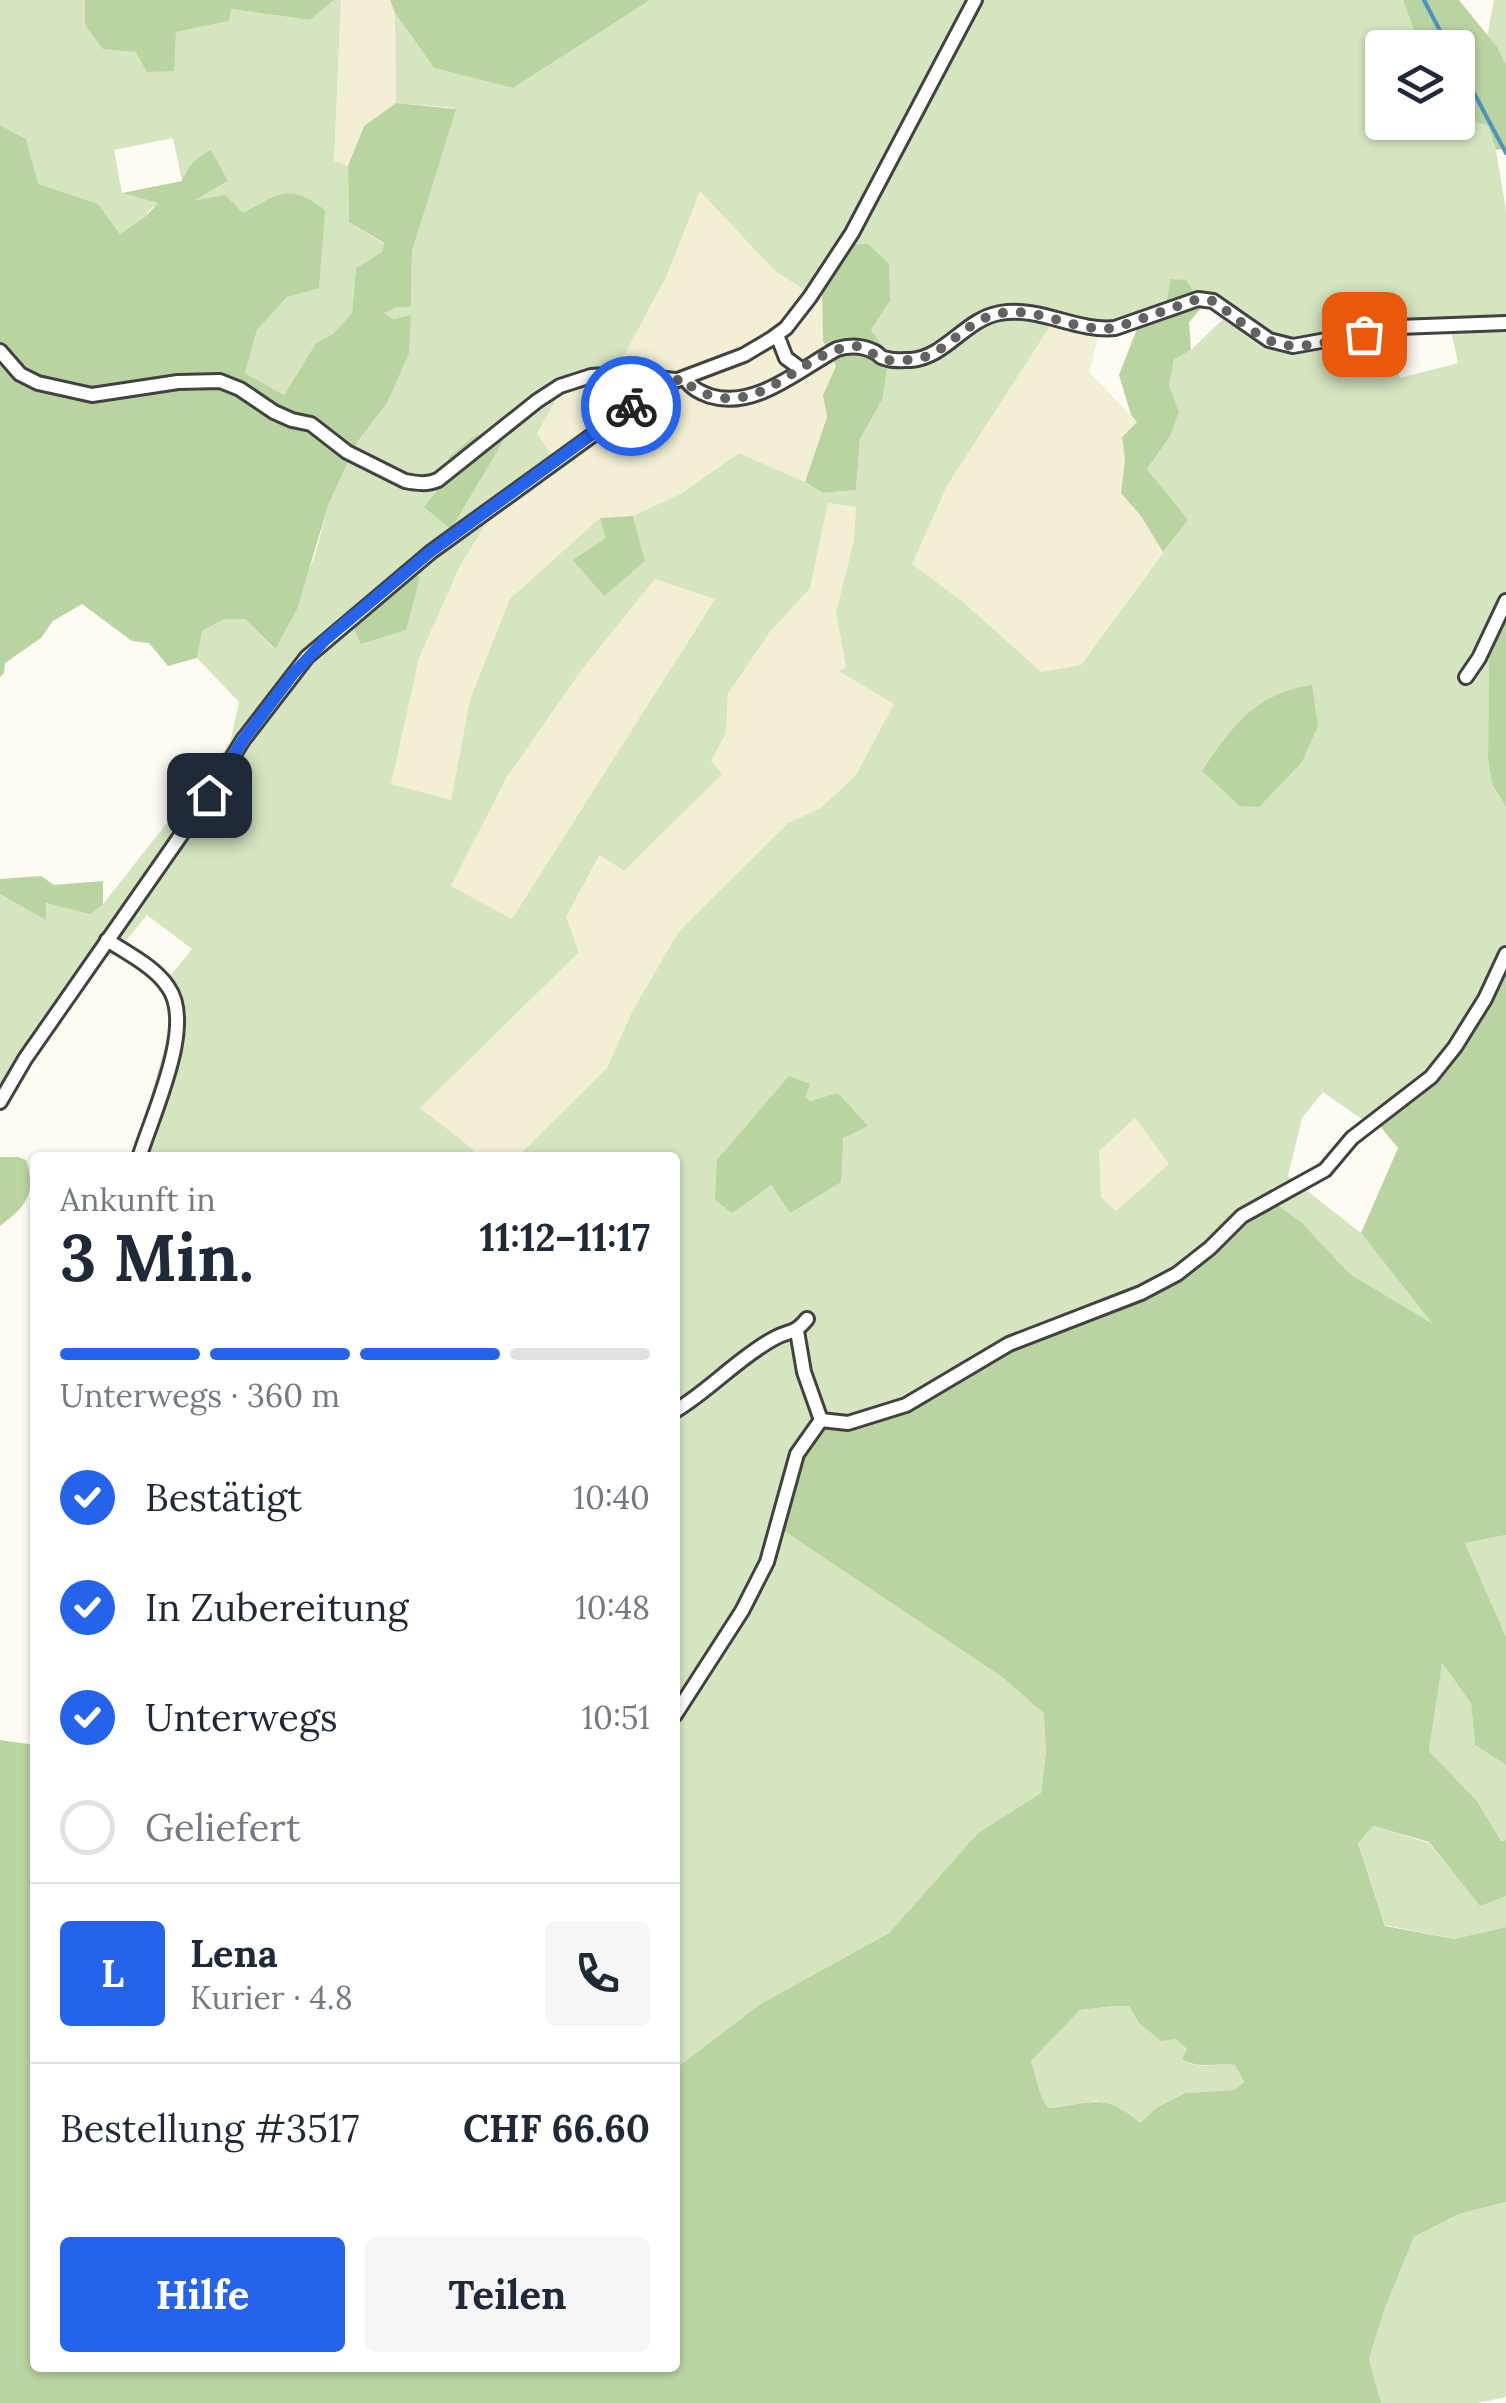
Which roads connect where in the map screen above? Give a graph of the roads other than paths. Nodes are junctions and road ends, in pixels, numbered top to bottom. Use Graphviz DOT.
graph roads {
  1 [pos="975,0"];
  2 [pos="1506,323"];
  3 [pos="777,336"];
  4 [pos="0,351"];
  5 [pos="802,369"];
  6 [pos="681,379"];
  7 [pos="1506,601"];
  8 [pos="1466,677"];
  9 [pos="107,940"];
  10 [pos="1506,954"];
  11 [pos="0,1102"];
  12 [pos="141,1152"];
  13 [pos="807,1319"];
  14 [pos="798,1331"];
  15 [pos="680,1409"];
  16 [pos="821,1420"];
  17 [pos="680,1706"];
  1 -- 3 [label="street"];
  2 -- 5 [label="street"];
  3 -- 5 [label="street"];
  3 -- 6 [label="street"];
  4 -- 6 [label="street"];
  5 -- 6 [label="street"];
  6 -- 9 [label="street"];
  7 -- 8 [label="street"];
  9 -- 11 [label="street"];
  9 -- 12 [label="street"];
  10 -- 16 [label="street"];
  13 -- 14 [label="street"];
  14 -- 15 [label="street"];
  14 -- 16 [label="street"];
  16 -- 17 [label="street"];
}
